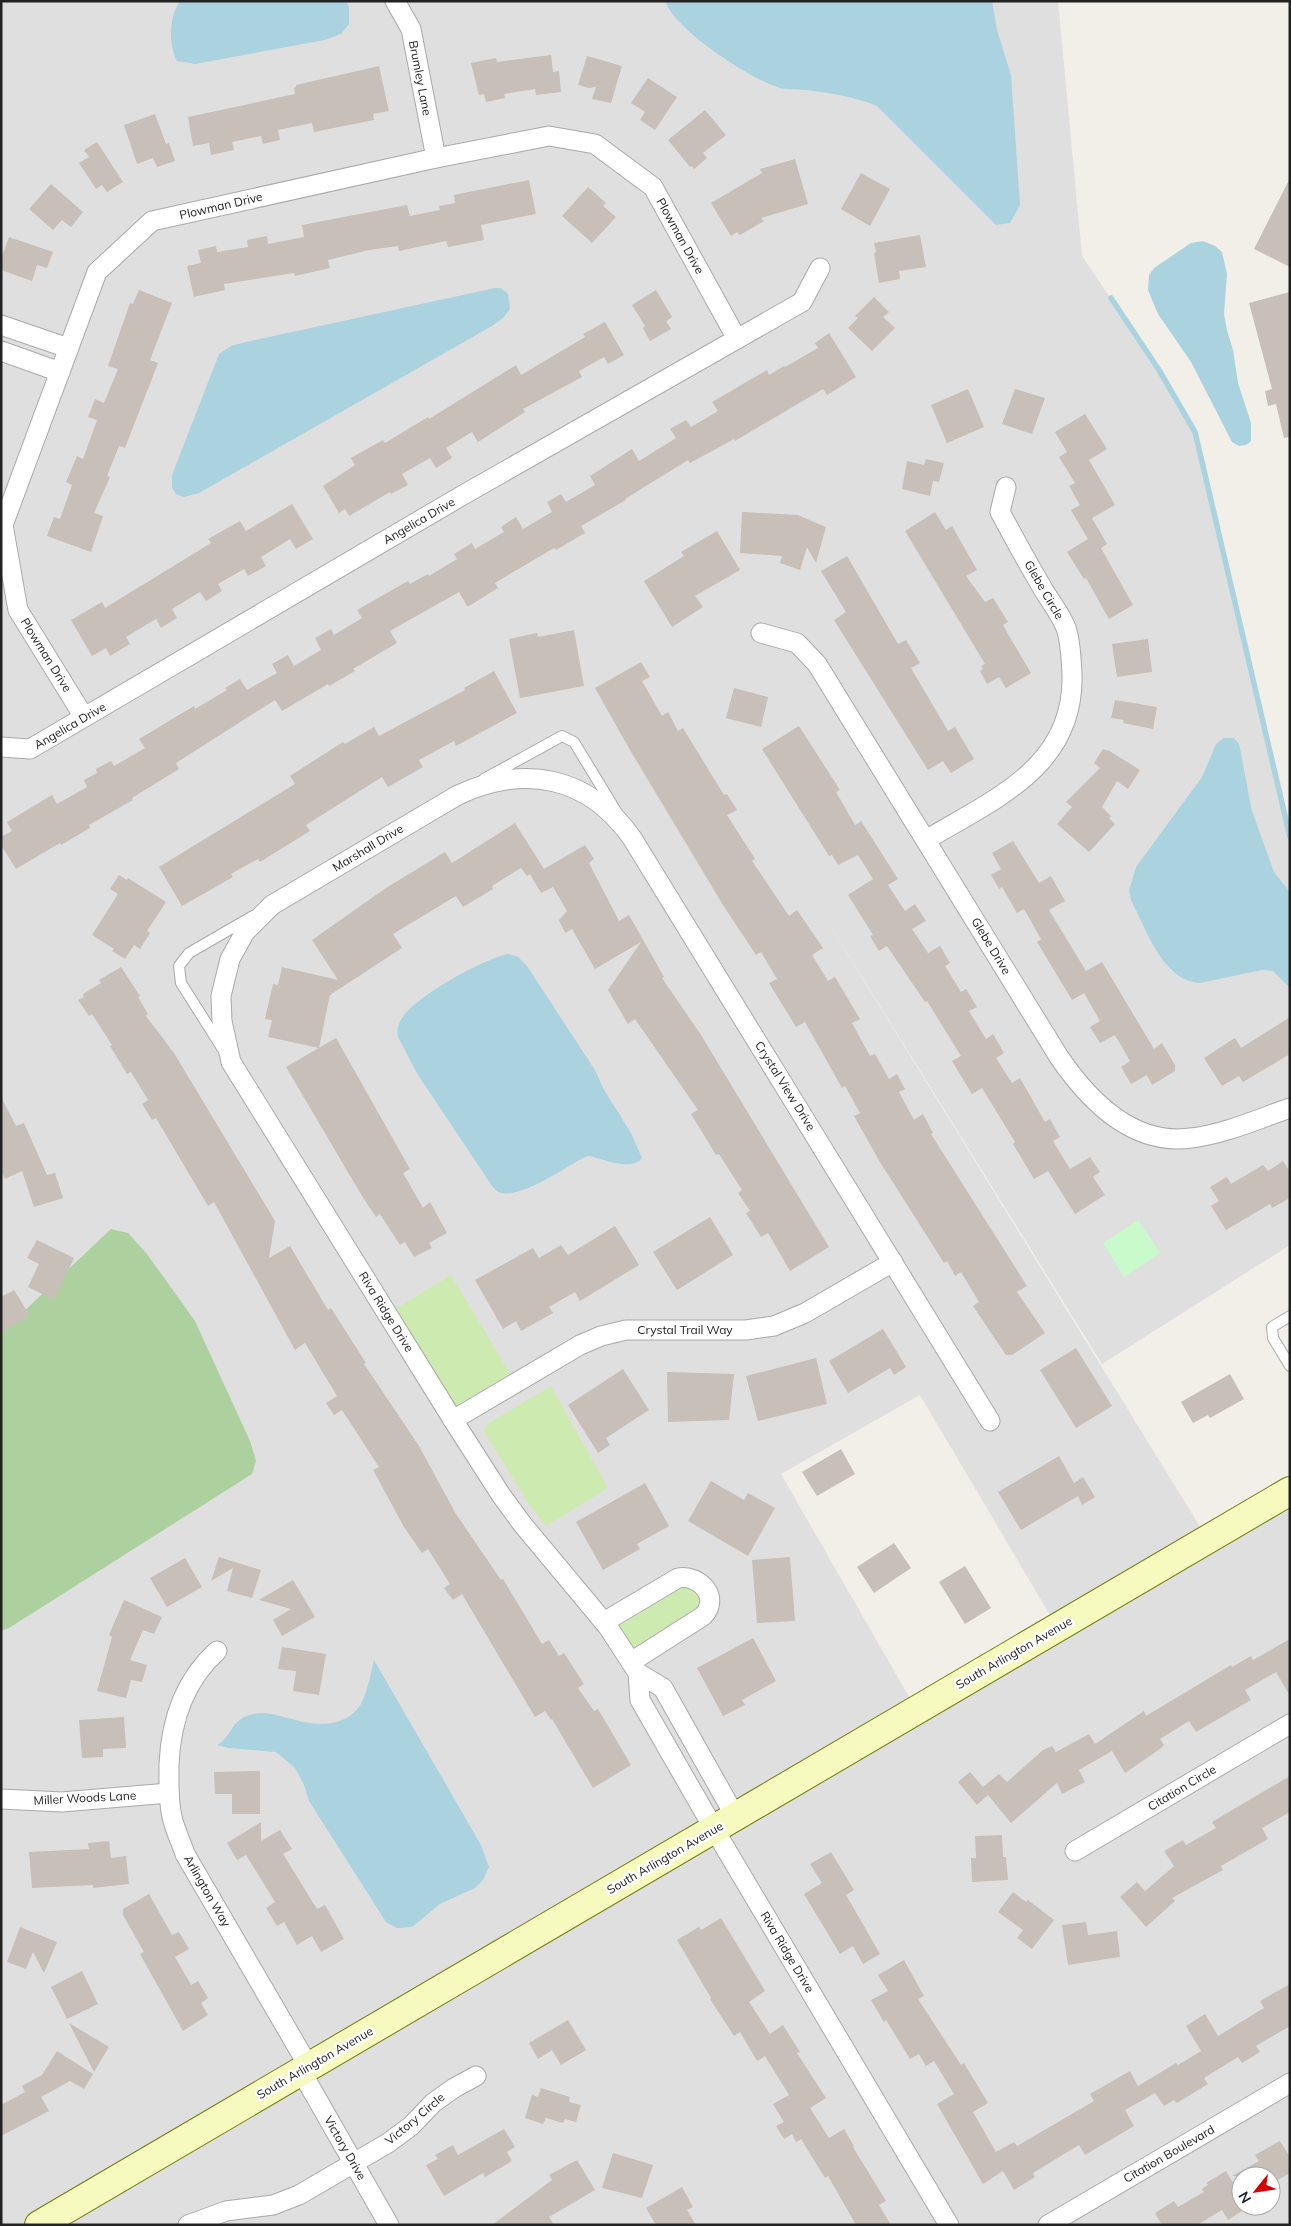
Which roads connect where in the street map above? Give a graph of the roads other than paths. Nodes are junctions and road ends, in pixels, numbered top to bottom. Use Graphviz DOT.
graph roads {
  1 [pos="395,1"];
  2 [pos="436,158"];
  3 [pos="820,268"];
  4 [pos="1,325"];
  5 [pos="737,339"];
  6 [pos="68,348"];
  7 [pos="1,351"];
  8 [pos="60,372"];
  9 [pos="1006,487"];
  10 [pos="761,633"];
  11 [pos="84,718"];
  12 [pos="1,747"];
  13 [pos="552,781"];
  14 [pos="458,795"];
  15 [pos="632,838"];
  16 [pos="926,840"];
  17 [pos="272,905"];
  18 [pos="224,977"];
  19 [pos="232,1062"];
  20 [pos="1290,1108"];
  21 [pos="893,1262"];
  22 [pos="1290,1316"];
  23 [pos="1290,1366"];
  24 [pos="453,1420"];
  25 [pos="990,1421"];
  26 [pos="1290,1491"];
  27 [pos="604,1622"];
  28 [pos="217,1651"];
  29 [pos="635,1668"];
  30 [pos="1290,1724"];
  31 [pos="169,1794"];
  32 [pos="1,1799"];
  33 [pos="725,1822"];
  34 [pos="1075,1851"];
  35 [pos="305,2069"];
  36 [pos="476,2076"];
  37 [pos="1290,2083"];
  38 [pos="354,2163"];
  39 [pos="39,2225"];
  40 [pos="188,2225"];
  41 [pos="389,2225"];
  42 [pos="948,2225"];
  43 [pos="1048,2225"];
  1 -- 2 [label="street, Brumley Lane"];
  2 -- 5 [label="street, Plowman Drive"];
  2 -- 6 [label="street, Plowman Drive"];
  3 -- 5 [label="street, Angelica Drive"];
  4 -- 6 [label="street"];
  5 -- 11 [label="street, Angelica Drive"];
  6 -- 8 [label="street, Plowman Drive"];
  7 -- 8 [label="street"];
  8 -- 11 [label="street, Plowman Drive"];
  9 -- 16 [label="street, Glebe Circle"];
  10 -- 16 [label="street, Glebe Drive"];
  11 -- 12 [label="street, Angelica Drive"];
  13 -- 14 [label="street, Marshall Drive"];
  13 -- 15 [label="street, Crystal View Drive"];
  14 -- 15 [label="lane"];
  14 -- 17 [label="street, Marshall Drive"];
  15 -- 21 [label="street, Crystal View Drive"];
  16 -- 20 [label="street, Glebe Drive"];
  17 -- 18 [label="street, Marshall Drive"];
  17 -- 19 [label="lane"];
  18 -- 19 [label="street, Riva Ridge Drive"];
  19 -- 24 [label="street, Riva Ridge Drive"];
  21 -- 24 [label="street, Crystal Trail Way"];
  21 -- 25 [label="street, Crystal View Drive"];
  22 -- 23 [label="lane"];
  24 -- 27 [label="street, Riva Ridge Drive"];
  26 -- 33 [label="main road, South Arlington Avenue"];
  27 -- 29 [label="street, Riva Ridge Drive"];
  27 -- 29 [label="street"];
  28 -- 31 [label="street, Arlington Way"];
  29 -- 33 [label="street, Riva Ridge Drive"];
  29 -- 33 [label="street, Riva Ridge Drive"];
  30 -- 34 [label="street, Citation Circle"];
  31 -- 32 [label="street, Miller Woods Lane"];
  31 -- 35 [label="street, Arlington Way"];
  33 -- 35 [label="main road, South Arlington Avenue"];
  33 -- 42 [label="street, Riva Ridge Drive"];
  35 -- 38 [label="street, Victory Drive"];
  35 -- 39 [label="main road, South Arlington Avenue"];
  36 -- 38 [label="street, Victory Circle"];
  37 -- 43 [label="street, Citation Boulevard"];
  38 -- 40 [label="street, Victory Circle"];
  38 -- 41 [label="street, Victory Drive"];
}
